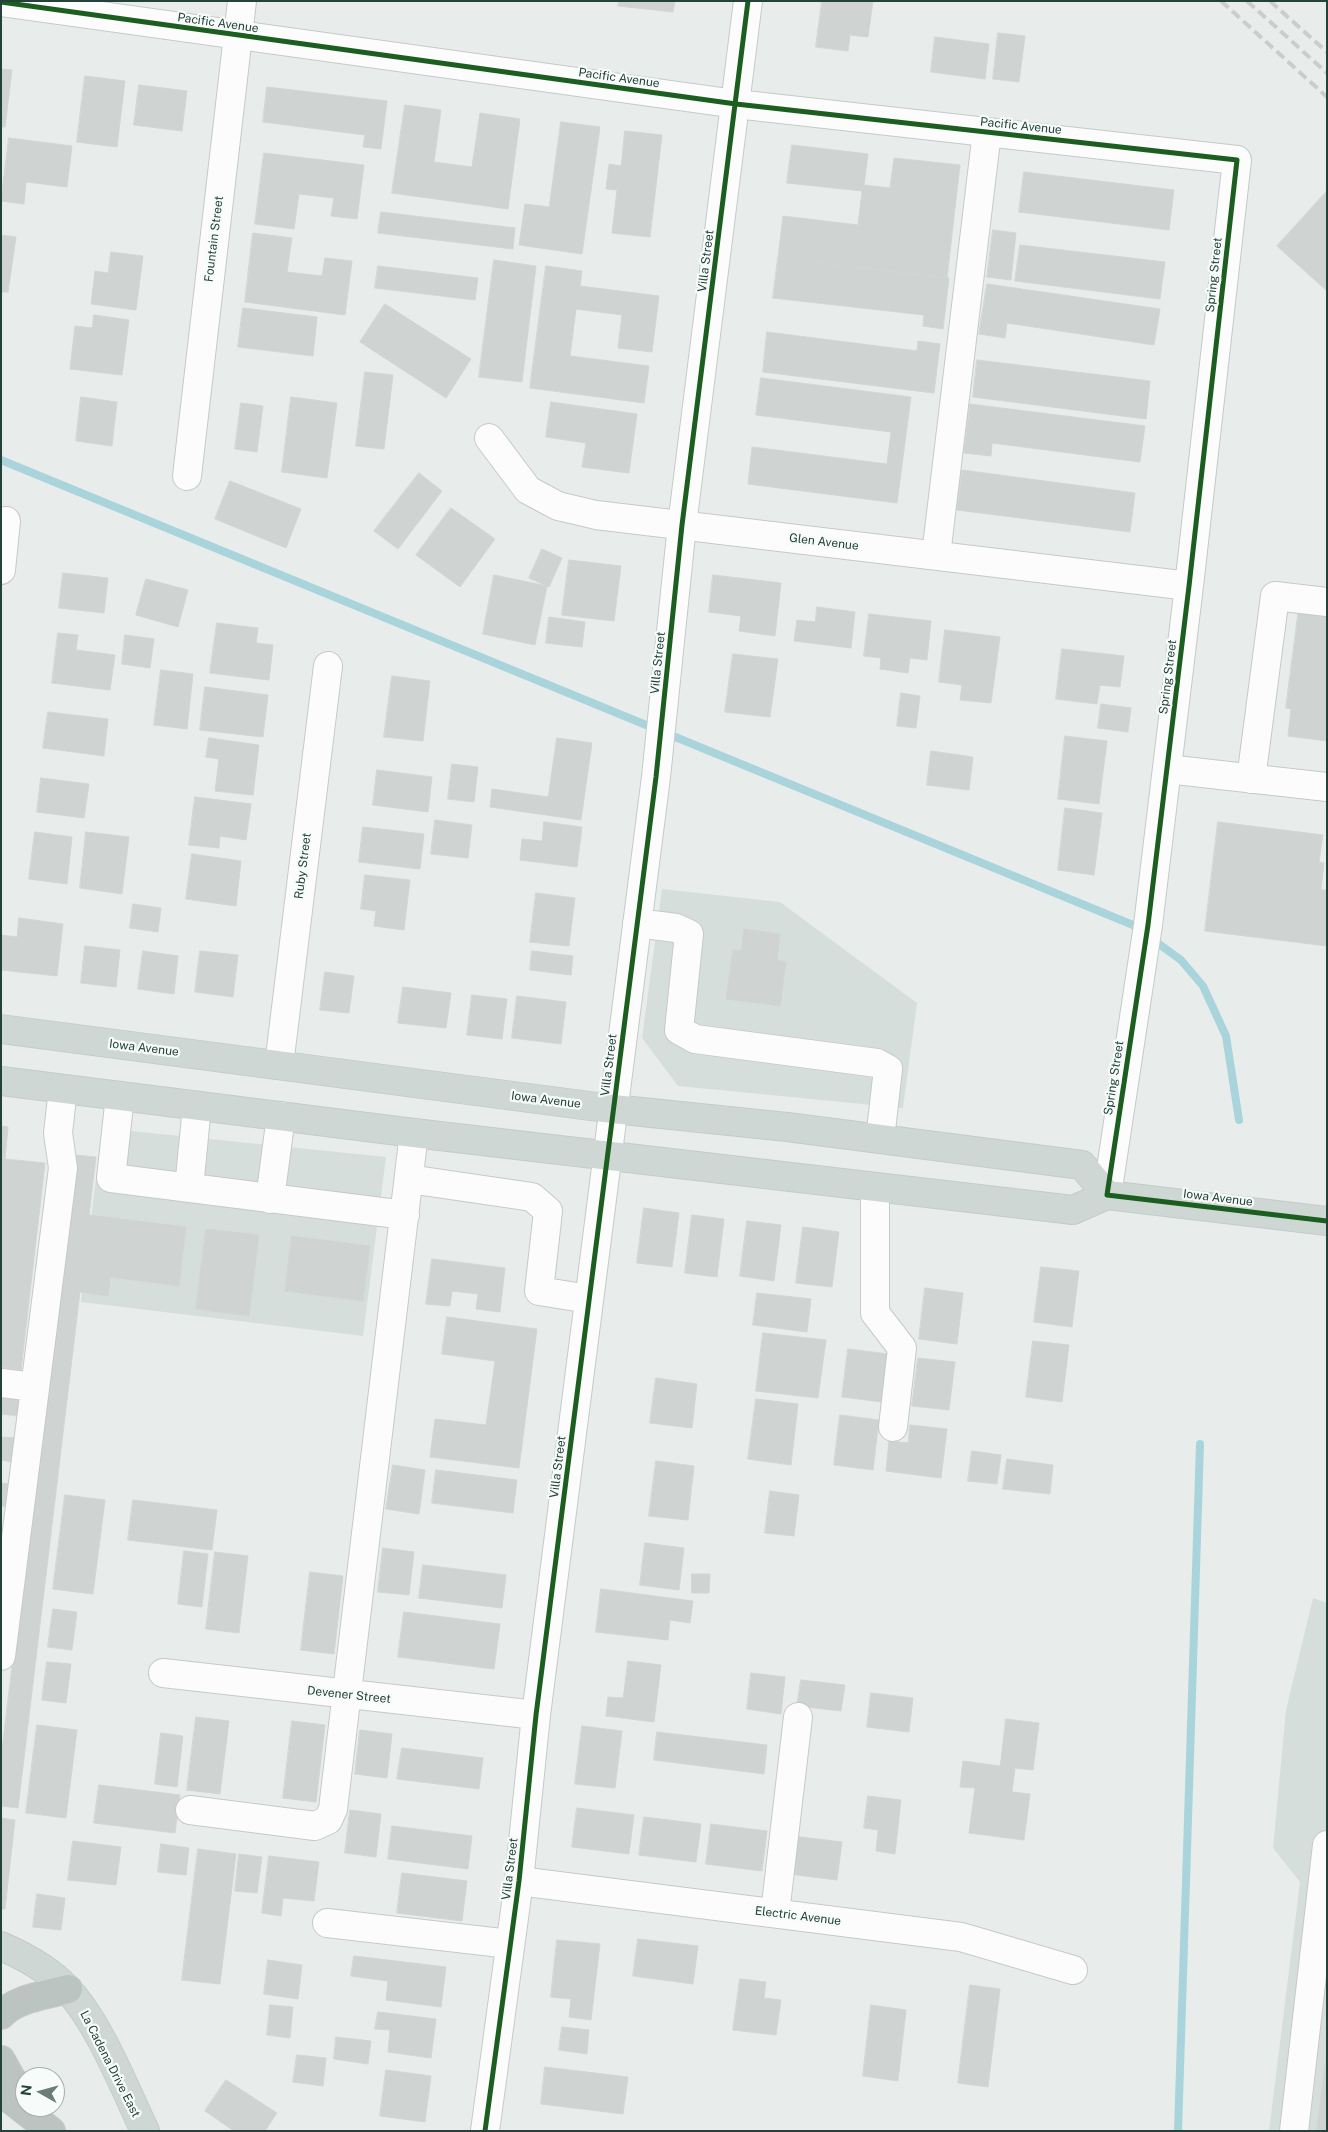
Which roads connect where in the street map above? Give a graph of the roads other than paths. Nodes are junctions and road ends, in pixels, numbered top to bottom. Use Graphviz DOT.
graph roads {
  1 [pos="242,1"];
  2 [pos="748,1"];
  3 [pos="1,2"];
  4 [pos="238,36"];
  5 [pos="736,104"];
  6 [pos="987,132"];
  7 [pos="1237,160"];
  8 [pos="489,438"];
  9 [pos="187,476"];
  10 [pos="6,521"];
  11 [pos="682,525"];
  12 [pos="936,556"];
  13 [pos="1,570"];
  14 [pos="1189,586"];
  15 [pos="1327,602"];
  16 [pos="328,666"];
  17 [pos="1167,769"];
  18 [pos="1251,779"];
  19 [pos="1327,787"];
  20 [pos="637,923"];
  21 [pos="1,1029"];
  22 [pos="279,1065"];
  23 [pos="1,1081"];
  24 [pos="63,1088"];
  25 [pos="120,1096"];
  26 [pos="198,1106"];
  27 [pos="613,1109"];
  28 [pos="281,1116"];
  29 [pos="414,1133"];
  30 [pos="880,1139"];
  31 [pos="608,1156"];
  32 [pos="409,1179"];
  33 [pos="875,1187"];
  34 [pos="189,1188"];
  35 [pos="1107,1195"];
  36 [pos="270,1199"];
  37 [pos="404,1215"];
  38 [pos="1327,1221"];
  39 [pos="589,1299"];
  40 [pos="1,1382"];
  41 [pos="35,1387"];
  42 [pos="893,1427"];
  43 [pos="1,1656"];
  44 [pos="163,1673"];
  45 [pos="348,1695"];
  46 [pos="536,1715"];
  47 [pos="798,1717"];
  48 [pos="190,1810"];
  49 [pos="1327,1845"];
  50 [pos="519,1881"];
  51 [pos="774,1913"];
  52 [pos="327,1922"];
  53 [pos="510,1944"];
  54 [pos="1,1946"];
  55 [pos="1073,1970"];
  56 [pos="68,1989"];
  57 [pos="1,2015"];
  58 [pos="1,2060"];
  59 [pos="15,2083"];
  60 [pos="1,2092"];
  61 [pos="43,2117"];
  62 [pos="50,2131"];
  63 [pos="54,2131"];
  64 [pos="145,2131"];
  65 [pos="485,2131"];
  66 [pos="1294,2131"];
  1 -- 4 [label="street, Fountain Street"];
  2 -- 5 [label="street, Villa Street"];
  3 -- 4 [label="street, Pacific Avenue"];
  4 -- 5 [label="street, Pacific Avenue"];
  4 -- 9 [label="street, Fountain Street"];
  5 -- 6 [label="street, Pacific Avenue"];
  5 -- 11 [label="street, Villa Street"];
  6 -- 7 [label="street, Pacific Avenue"];
  6 -- 12 [label="street"];
  7 -- 14 [label="street, Spring Street"];
  8 -- 11 [label="street, Glen Avenue"];
  10 -- 13 [label="street"];
  11 -- 12 [label="street, Glen Avenue"];
  11 -- 20 [label="street, Villa Street"];
  12 -- 14 [label="street, Glen Avenue"];
  14 -- 17 [label="street, Spring Street"];
  15 -- 18 [label="street"];
  16 -- 22 [label="street, Ruby Street"];
  17 -- 18 [label="street"];
  17 -- 35 [label="street, Spring Street"];
  18 -- 19 [label="street"];
  20 -- 27 [label="street, Villa Street"];
  20 -- 30 [label="street"];
  21 -- 22 [label="main road, Iowa Avenue"];
  22 -- 27 [label="main road, Iowa Avenue"];
  23 -- 24 [label="main road"];
  24 -- 25 [label="main road"];
  24 -- 41 [label="street"];
  25 -- 26 [label="main road"];
  25 -- 34 [label="street"];
  26 -- 28 [label="main road"];
  26 -- 34 [label="street"];
  27 -- 30 [label="main road, Iowa Avenue"];
  27 -- 31 [label="street, Villa Street"];
  28 -- 29 [label="main road"];
  28 -- 36 [label="street"];
  29 -- 31 [label="main road"];
  29 -- 32 [label="street"];
  30 -- 35 [label="main road, Iowa Avenue"];
  31 -- 33 [label="main road"];
  31 -- 39 [label="street, Villa Street"];
  32 -- 37 [label="street"];
  32 -- 39 [label="street"];
  33 -- 35 [label="main road"];
  33 -- 42 [label="street"];
  34 -- 36 [label="street"];
  35 -- 38 [label="main road, Iowa Avenue"];
  36 -- 37 [label="street"];
  37 -- 45 [label="street"];
  39 -- 46 [label="street, Villa Street"];
  40 -- 41 [label="street"];
  41 -- 43 [label="street"];
  44 -- 45 [label="street, Devener Street"];
  45 -- 46 [label="street, Devener Street"];
  45 -- 48 [label="street"];
  46 -- 50 [label="street, Villa Street"];
  47 -- 51 [label="street"];
  49 -- 66 [label="street"];
  50 -- 51 [label="street, Electric Avenue"];
  50 -- 53 [label="street, Villa Street"];
  51 -- 55 [label="street, Electric Avenue"];
  52 -- 53 [label="street"];
  53 -- 65 [label="street, Villa Street"];
  54 -- 56 [label="main road, La Cadena Drive East"];
  56 -- 57 [label="highway"];
  56 -- 64 [label="main road, La Cadena Drive East"];
  58 -- 59 [label="highway"];
  60 -- 62 [label="highway"];
  61 -- 63 [label="highway"];
}
